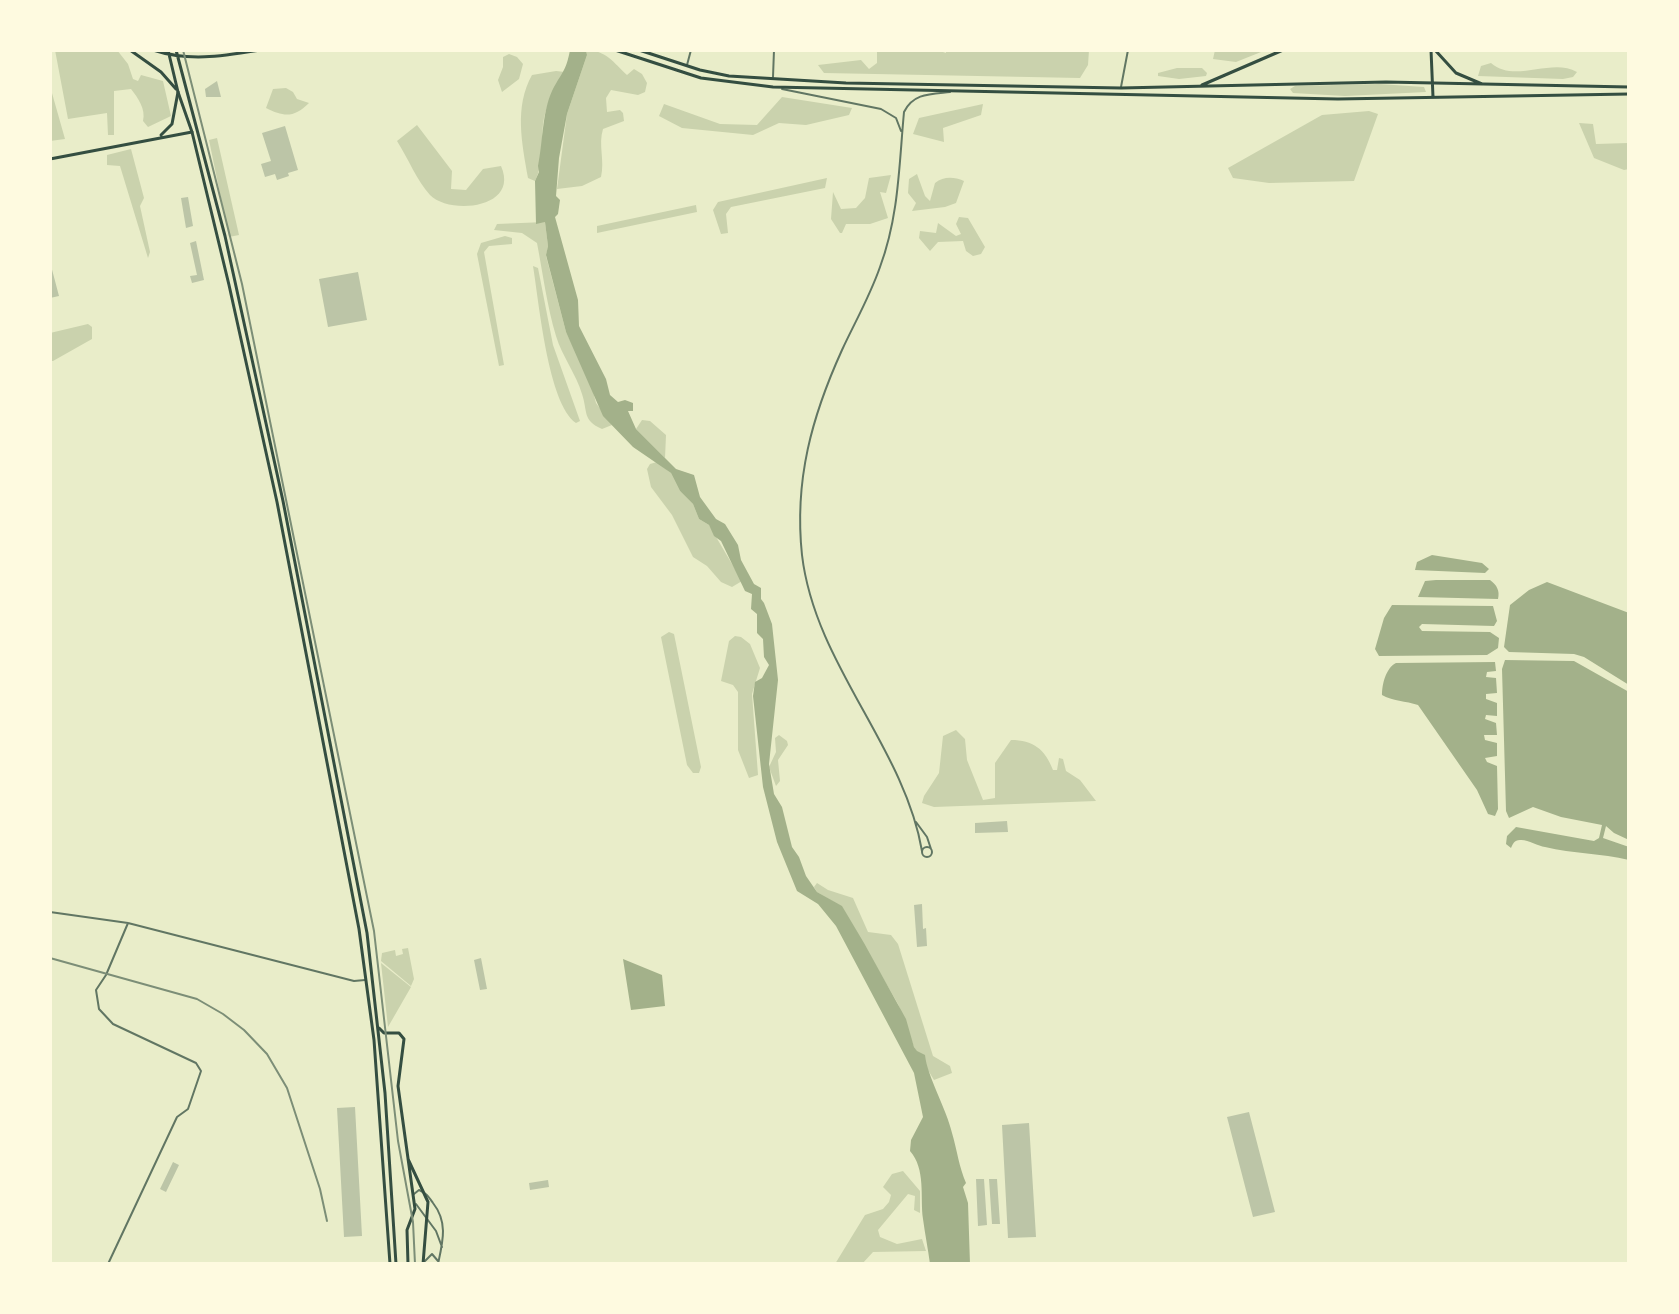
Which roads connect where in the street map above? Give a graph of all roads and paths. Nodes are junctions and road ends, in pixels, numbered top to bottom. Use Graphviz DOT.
graph roads {
  1 [pos="130,50"];
  2 [pos="153,50"];
  3 [pos="168,50"];
  4 [pos="176,50"];
  5 [pos="260,50"];
  6 [pos="615,50"];
  7 [pos="639,50"];
  8 [pos="691,50"];
  9 [pos="774,50"];
  10 [pos="1128,50"];
  11 [pos="1283,50"];
  12 [pos="1433,50"];
  13 [pos="687,67"];
  14 [pos="773,80"];
  15 [pos="1289,84"];
  16 [pos="1432,84"];
  17 [pos="1486,85"];
  18 [pos="1519,86"];
  19 [pos="773,87"];
  20 [pos="1196,87"];
  21 [pos="1629,87"];
  22 [pos="1121,88"];
  23 [pos="955,91"];
  24 [pos="178,92"];
  25 [pos="1629,94"];
  26 [pos="1289,96"];
  27 [pos="1518,96"];
  28 [pos="1433,97"];
  29 [pos="198,131"];
  30 [pos="192,132"];
  31 [pos="902,133"];
  32 [pos="154,138"];
  33 [pos="50,159"];
  34 [pos="915,821"];
  35 [pos="931,849"];
  36 [pos="922,851"];
  37 [pos="50,912"];
  38 [pos="128,923"];
  39 [pos="366,980"];
  40 [pos="373,980"];
  41 [pos="379,1028"];
  42 [pos="386,1033"];
  43 [pos="380,1045"];
  44 [pos="406,1152"];
  45 [pos="425,1192"];
  46 [pos="414,1200"];
  47 [pos="443,1220"];
  48 [pos="429,1221"];
  49 [pos="442,1247"];
  50 [pos="438,1263"];
  51 [pos="108,1264"];
  52 [pos="390,1264"];
  53 [pos="396,1264"];
  54 [pos="408,1264"];
  55 [pos="423,1264"];
  1 -- 24 [label="main road"];
  2 -- 5 [label="main road"];
  3 -- 24 [label="main road"];
  4 -- 29 [label="main road"];
  6 -- 19 [label="main road"];
  7 -- 13 [label="main road"];
  8 -- 13 [label="street"];
  9 -- 14 [label="street"];
  10 -- 22 [label="street"];
  11 -- 20 [label="main road"];
  12 -- 16 [label="main road"];
  12 -- 17 [label="main road"];
  13 -- 14 [label="main road"];
  14 -- 22 [label="main road"];
  15 -- 16 [label="main road"];
  15 -- 20 [label="main road"];
  15 -- 26 [label="main road"];
  16 -- 17 [label="main road"];
  16 -- 28 [label="main road"];
  17 -- 18 [label="main road"];
  18 -- 21 [label="main road"];
  18 -- 27 [label="main road"];
  19 -- 23 [label="main road"];
  19 -- 31 [label="street"];
  20 -- 22 [label="main road"];
  23 -- 26 [label="main road"];
  23 -- 31 [label="street"];
  24 -- 30 [label="main road"];
  24 -- 32 [label="main road"];
  25 -- 27 [label="main road"];
  26 -- 28 [label="main road"];
  27 -- 28 [label="main road"];
  29 -- 30 [label="main road"];
  29 -- 40 [label="main road"];
  30 -- 32 [label="main road"];
  30 -- 39 [label="main road"];
  31 -- 34 [label="street"];
  32 -- 33 [label="main road"];
  34 -- 35 [label="street"];
  34 -- 36 [label="street"];
  35 -- 36 [label="street"];
  35 -- 36 [label="street"];
  37 -- 38 [label="street"];
  38 -- 39 [label="street"];
  38 -- 51 [label="street"];
  39 -- 40 [label="main road"];
  39 -- 52 [label="main road"];
  40 -- 41 [label="main road"];
  41 -- 42 [label="main road"];
  41 -- 43 [label="main road"];
  42 -- 43 [label="main road"];
  42 -- 44 [label="main road"];
  43 -- 53 [label="main road"];
  44 -- 45 [label="main road"];
  44 -- 46 [label="main road"];
  45 -- 46 [label="street"];
  45 -- 47 [label="street"];
  45 -- 48 [label="main road"];
  46 -- 48 [label="street"];
  46 -- 54 [label="main road"];
  47 -- 48 [label="street"];
  47 -- 49 [label="street"];
  48 -- 49 [label="street"];
  48 -- 55 [label="main road"];
  49 -- 50 [label="street"];
  50 -- 55 [label="street"];
}
